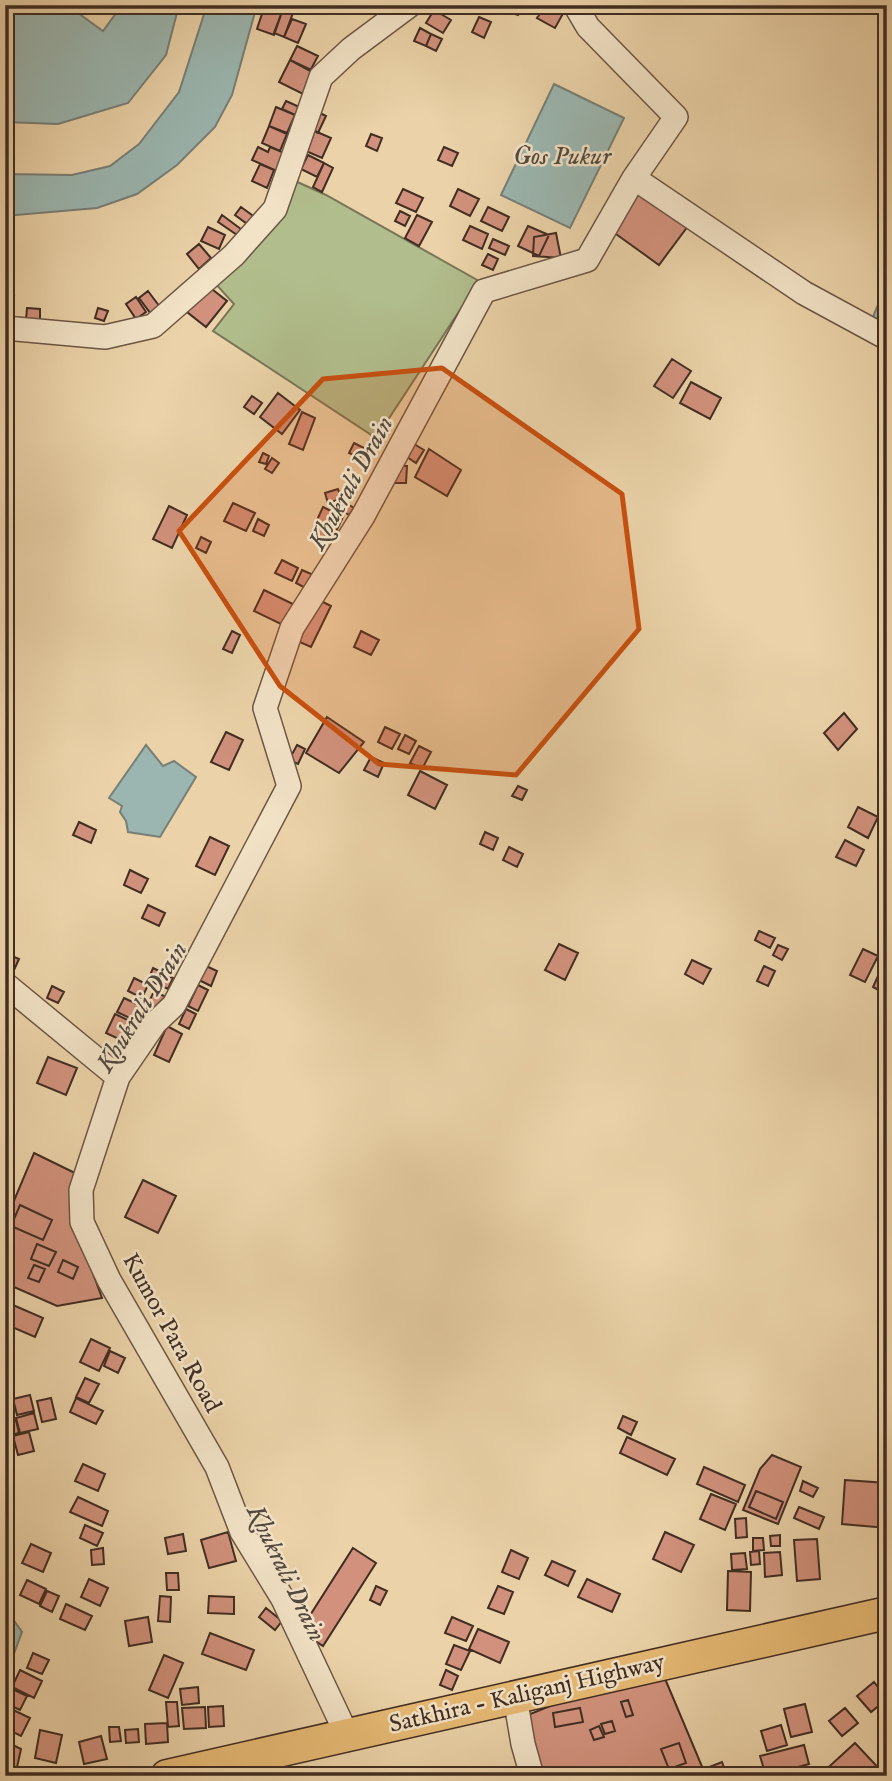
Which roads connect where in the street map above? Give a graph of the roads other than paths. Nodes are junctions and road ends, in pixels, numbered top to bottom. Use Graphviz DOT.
graph roads {
  1 [pos="410,5"];
  2 [pos="575,5"];
  3 [pos="634,178"];
  4 [pos="5,328"];
  5 [pos="887,338"];
  6 [pos="5,984"];
  7 [pos="118,1077"];
  8 [pos="887,1613"];
  9 [pos="514,1696"];
  10 [pos="347,1735"];
  11 [pos="167,1776"];
  12 [pos="531,1776"];
  1 -- 4 [label="street"];
  2 -- 3 [label="street, Kumor Para Road"];
  3 -- 5 [label="street"];
  3 -- 7 [label="street, Kumor Para Road"];
  6 -- 7 [label="street"];
  7 -- 10 [label="street, Kumor Para Road"];
  8 -- 9 [label="highway, Satkhira - Kaliganj Highway"];
  9 -- 10 [label="highway, Satkhira - Kaliganj Highway"];
  9 -- 12 [label="street"];
  10 -- 11 [label="highway, Satkhira - Kaliganj Highway"];
}
